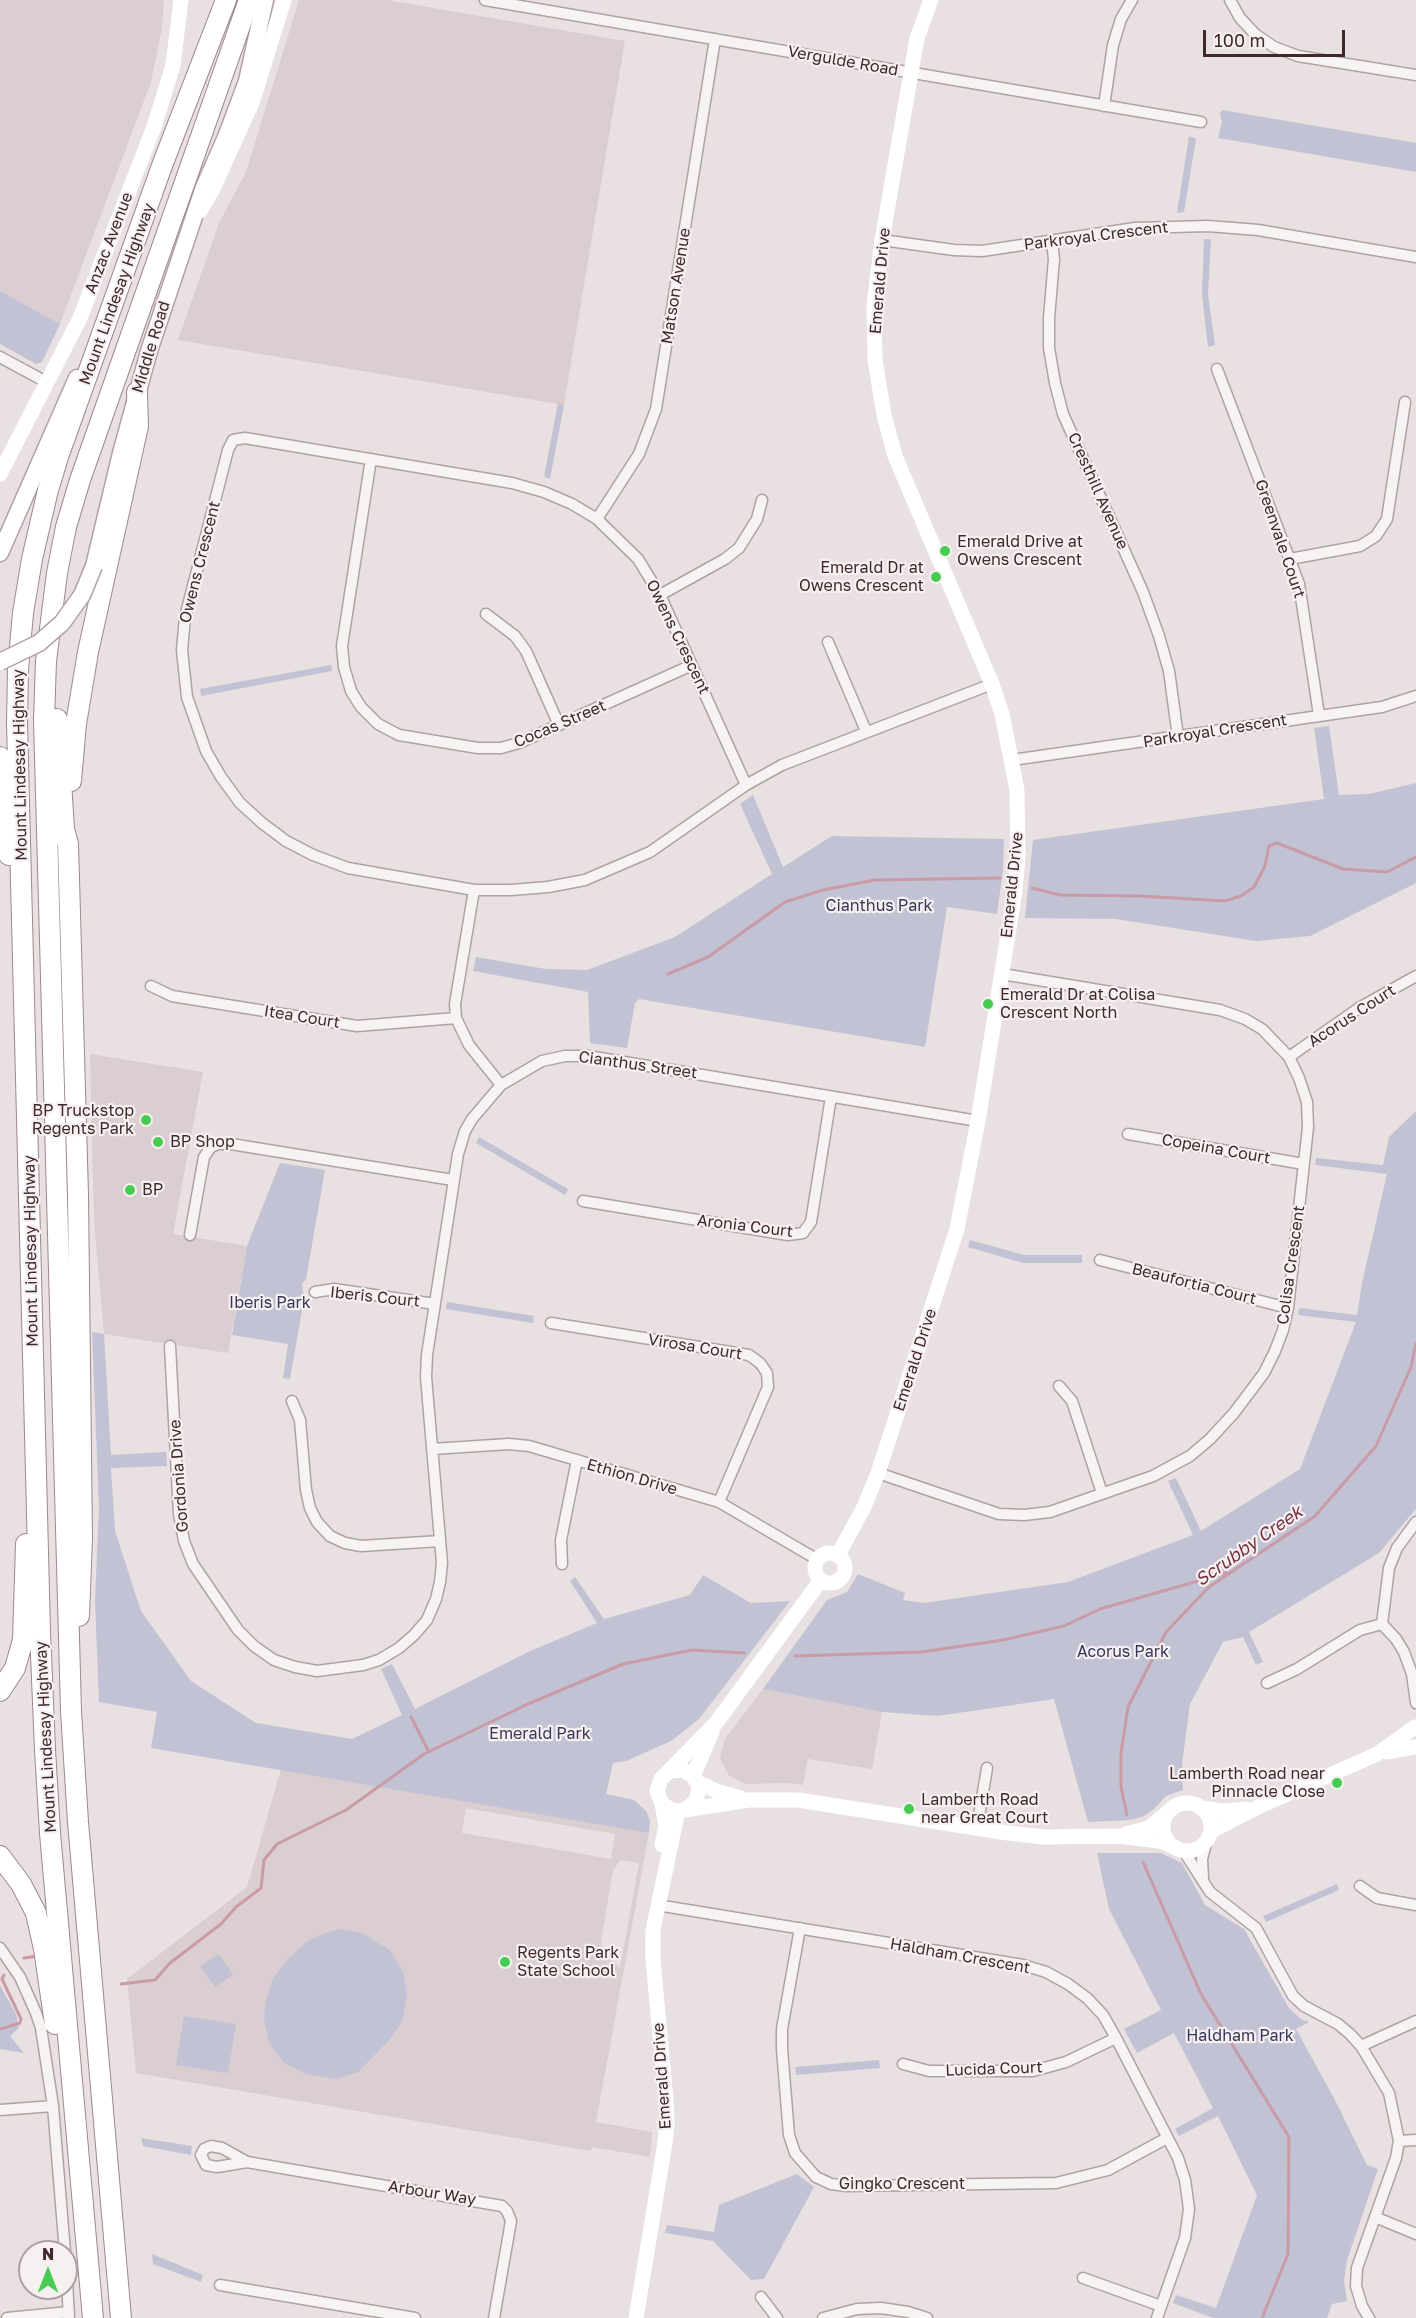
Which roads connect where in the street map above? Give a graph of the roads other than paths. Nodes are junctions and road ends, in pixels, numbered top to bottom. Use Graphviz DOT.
graph roads {
  1 [pos="182,0"];
  2 [pos="226,0"];
  3 [pos="249,0"];
  4 [pos="265,0"];
  5 [pos="284,0"];
  6 [pos="485,0"];
  7 [pos="931,0"];
  8 [pos="1132,0"];
  9 [pos="1230,0"];
  10 [pos="716,39"];
  11 [pos="911,73"];
  12 [pos="1416,75"];
  13 [pos="1104,105"];
  14 [pos="1201,122"];
  15 [pos="194,220"];
  16 [pos="882,240"];
  17 [pos="1052,241"];
  18 [pos="1416,257"];
  19 [pos="99,343"];
  20 [pos="0,357"];
  21 [pos="1217,369"];
  22 [pos="48,383"];
  23 [pos="137,392"];
  24 [pos="1405,402"];
  25 [pos="371,459"];
  26 [pos="0,474"];
  27 [pos="762,500"];
  28 [pos="597,519"];
  29 [pos="0,553"];
  30 [pos="1290,559"];
  31 [pos="660,595"];
  32 [pos="486,614"];
  33 [pos="828,642"];
  34 [pos="46,661"];
  35 [pos="0,662"];
  36 [pos="692,665"];
  37 [pos="992,684"];
  38 [pos="1416,696"];
  39 [pos="1318,715"];
  40 [pos="559,725"];
  41 [pos="866,731"];
  42 [pos="1178,737"];
  43 [pos="0,757"];
  44 [pos="1012,760"];
  45 [pos="746,785"];
  46 [pos="68,843"];
  47 [pos="474,890"];
  48 [pos="22,925"];
  49 [pos="1002,974"];
  50 [pos="1416,976"];
  51 [pos="151,986"];
  52 [pos="456,1018"];
  53 [pos="1289,1057"];
  54 [pos="501,1085"];
  55 [pos="831,1097"];
  56 [pos="978,1121"];
  57 [pos="1128,1134"];
  58 [pos="1304,1164"];
  59 [pos="453,1180"];
  60 [pos="583,1201"];
  61 [pos="190,1235"];
  62 [pos="1100,1260"];
  63 [pos="315,1292"];
  64 [pos="435,1304"];
  65 [pos="1288,1308"];
  66 [pos="550,1323"];
  67 [pos="170,1346"];
  68 [pos="1059,1386"];
  69 [pos="292,1401"];
  70 [pos="36,1433"];
  71 [pos="432,1449"];
  72 [pos="577,1460"];
  73 [pos="878,1473"];
  74 [pos="1102,1493"];
  75 [pos="718,1502"];
  76 [pos="1416,1521"];
  77 [pos="440,1541"];
  78 [pos="838,1555"];
  79 [pos="818,1560"];
  80 [pos="562,1564"];
  81 [pos="821,1580"];
  82 [pos="1382,1624"];
  83 [pos="1414,1677"];
  84 [pos="1267,1683"];
  85 [pos="0,1691"];
  86 [pos="1416,1703"];
  87 [pos="71,1711"];
  88 [pos="716,1723"];
  89 [pos="1416,1725"];
  90 [pos="1416,1733"];
  91 [pos="1416,1746"];
  92 [pos="1377,1754"];
  93 [pos="987,1768"];
  94 [pos="666,1774"];
  95 [pos="695,1779"];
  96 [pos="750,1800"];
  97 [pos="662,1804"];
  98 [pos="1201,1808"];
  99 [pos="1256,1808"];
  100 [pos="682,1810"];
  101 [pos="1169,1811"];
  102 [pos="977,1828"];
  103 [pos="1209,1835"];
  104 [pos="1118,1836"];
  105 [pos="1179,1848"];
  106 [pos="0,1856"];
  107 [pos="1203,1880"];
  108 [pos="1360,1886"];
  109 [pos="657,1905"];
  110 [pos="1416,1905"];
  111 [pos="800,1928"];
  112 [pos="0,1948"];
  113 [pos="1416,2021"];
  114 [pos="1116,2038"];
  115 [pos="1361,2046"];
  116 [pos="903,2064"];
  117 [pos="72,2073"];
  118 [pos="53,2106"];
  119 [pos="0,2110"];
  120 [pos="1167,2138"];
  121 [pos="1416,2140"];
  122 [pos="1398,2141"];
  123 [pos="247,2162"];
  124 [pos="1375,2217"];
  125 [pos="1416,2234"];
  126 [pos="64,2240"];
  127 [pos="1083,2278"];
  128 [pos="220,2285"];
  129 [pos="761,2297"];
  130 [pos="68,2300"];
  131 [pos="1161,2306"];
  132 [pos="69,2315"];
  133 [pos="7,2318"];
  134 [pos="93,2318"];
  135 [pos="121,2318"];
  136 [pos="414,2318"];
  137 [pos="494,2318"];
  138 [pos="636,2318"];
  139 [pos="777,2318"];
  140 [pos="823,2318"];
  141 [pos="927,2318"];
  142 [pos="1157,2318"];
  143 [pos="1369,2318"];
  1 -- 22 [label="street, Anzac Avenue"];
  2 -- 19 [label="highway, Mount Lindesay Highway"];
  3 -- 34 [label="highway, Mount Lindesay Highway"];
  4 -- 15 [label="main road, Middle Road"];
  5 -- 15 [label="street"];
  6 -- 10 [label="street, Vergulde Road"];
  7 -- 11 [label="street, Emerald Drive"];
  8 -- 13 [label="street"];
  9 -- 12 [label="street"];
  10 -- 11 [label="street, Vergulde Road"];
  10 -- 28 [label="street, Matson Avenue"];
  11 -- 13 [label="street, Vergulde Road"];
  11 -- 16 [label="street, Emerald Drive"];
  13 -- 14 [label="street, Vergulde Road"];
  15 -- 23 [label="main road, Middle Road"];
  16 -- 17 [label="street, Parkroyal Crescent"];
  16 -- 37 [label="street, Emerald Drive"];
  17 -- 18 [label="street, Parkroyal Crescent"];
  17 -- 42 [label="street, Cresthill Avenue"];
  19 -- 29 [label="main road"];
  19 -- 48 [label="highway, Mount Lindesay Highway"];
  20 -- 22 [label="street"];
  21 -- 30 [label="street, Greenvale Court"];
  22 -- 26 [label="street, Anzac Avenue"];
  23 -- 35 [label="main road, Middle Road, bridge"];
  23 -- 46 [label="highway"];
  24 -- 30 [label="street"];
  25 -- 28 [label="street, Owens Crescent"];
  25 -- 40 [label="street, Cocas Street"];
  25 -- 47 [label="street, Owens Crescent"];
  27 -- 31 [label="street"];
  28 -- 31 [label="street, Owens Crescent"];
  30 -- 39 [label="street, Greenvale Court"];
  31 -- 36 [label="street, Owens Crescent"];
  32 -- 40 [label="street"];
  33 -- 41 [label="street"];
  34 -- 46 [label="highway"];
  34 -- 87 [label="highway, Mount Lindesay Highway"];
  36 -- 40 [label="street, Cocas Street"];
  36 -- 45 [label="street, Owens Crescent"];
  37 -- 41 [label="street, Owens Crescent"];
  37 -- 44 [label="street, Emerald Drive"];
  38 -- 39 [label="street, Parkroyal Crescent"];
  39 -- 42 [label="street, Parkroyal Crescent"];
  41 -- 45 [label="street, Owens Crescent"];
  42 -- 44 [label="street, Parkroyal Crescent"];
  43 -- 48 [label="highway"];
  44 -- 49 [label="street, Emerald Drive"];
  45 -- 47 [label="street, Owens Crescent"];
  46 -- 87 [label="highway"];
  47 -- 52 [label="street"];
  48 -- 70 [label="highway, Mount Lindesay Highway"];
  49 -- 53 [label="street, Colisa Crescent"];
  49 -- 56 [label="street, Emerald Drive"];
  50 -- 53 [label="street, Acorus Court"];
  51 -- 52 [label="street, Itea Court"];
  52 -- 54 [label="street"];
  53 -- 58 [label="street, Colisa Crescent"];
  54 -- 55 [label="street, Cianthus Street"];
  54 -- 59 [label="street, Cianthus Street"];
  55 -- 56 [label="street, Cianthus Street"];
  55 -- 60 [label="street, Aronia Court"];
  56 -- 73 [label="street, Emerald Drive"];
  57 -- 58 [label="street, Copeina Court"];
  58 -- 65 [label="street, Colisa Crescent"];
  59 -- 61 [label="street"];
  59 -- 64 [label="street, Cianthus Street"];
  62 -- 65 [label="street, Beaufortia Court"];
  63 -- 64 [label="street, Iberis Court"];
  64 -- 71 [label="street, Cianthus Street"];
  65 -- 74 [label="street, Colisa Crescent"];
  66 -- 75 [label="street, Virosa Court"];
  67 -- 77 [label="street, Gordonia Drive"];
  68 -- 74 [label="street"];
  69 -- 77 [label="street"];
  70 -- 85 [label="highway"];
  70 -- 117 [label="highway, Mount Lindesay Highway"];
  71 -- 72 [label="street, Ethion Drive"];
  71 -- 77 [label="street, Gordonia Drive"];
  72 -- 75 [label="street, Ethion Drive"];
  72 -- 80 [label="street"];
  73 -- 74 [label="street, Colisa Crescent"];
  73 -- 78 [label="street, Emerald Drive"];
  75 -- 79 [label="street, Ethion Drive"];
  76 -- 82 [label="street"];
  78 -- 79 [label="street"];
  78 -- 81 [label="street"];
  79 -- 81 [label="street"];
  81 -- 88 [label="street, Emerald Drive"];
  82 -- 83 [label="street"];
  82 -- 84 [label="street"];
  83 -- 86 [label="street"];
  87 -- 135 [label="highway, Mount Lindesay Highway"];
  88 -- 94 [label="street, Emerald Drive"];
  88 -- 95 [label="street, Emerald Drive"];
  89 -- 90 [label="street"];
  89 -- 92 [label="street"];
  91 -- 92 [label="street"];
  92 -- 99 [label="street"];
  93 -- 102 [label="street"];
  94 -- 95 [label="street"];
  94 -- 97 [label="street, Emerald Drive"];
  95 -- 96 [label="street"];
  95 -- 100 [label="street, Emerald Drive"];
  96 -- 100 [label="street"];
  96 -- 102 [label="street"];
  97 -- 100 [label="street"];
  97 -- 109 [label="street, Emerald Drive"];
  98 -- 99 [label="street"];
  98 -- 101 [label="street"];
  98 -- 103 [label="street"];
  99 -- 103 [label="street"];
  100 -- 109 [label="street, Emerald Drive"];
  101 -- 104 [label="street"];
  101 -- 105 [label="street"];
  102 -- 104 [label="street"];
  103 -- 105 [label="street"];
  103 -- 107 [label="street"];
  104 -- 105 [label="street"];
  105 -- 107 [label="street"];
  106 -- 117 [label="highway"];
  107 -- 115 [label="street"];
  108 -- 110 [label="street"];
  109 -- 111 [label="street, Haldham Crescent"];
  109 -- 138 [label="street, Emerald Drive"];
  111 -- 114 [label="street, Haldham Crescent"];
  111 -- 120 [label="street, Gingko Crescent"];
  112 -- 118 [label="street"];
  113 -- 115 [label="street"];
  114 -- 116 [label="street, Lucida Court"];
  114 -- 120 [label="street, Haldham Crescent"];
  115 -- 122 [label="street"];
  117 -- 134 [label="highway, Mount Lindesay Highway"];
  118 -- 119 [label="street"];
  118 -- 126 [label="street"];
  120 -- 131 [label="street, Haldham Crescent"];
  121 -- 122 [label="street"];
  122 -- 124 [label="street"];
  123 -- 137 [label="street, Arbour Way"];
  124 -- 125 [label="street"];
  124 -- 143 [label="street"];
  127 -- 131 [label="street"];
  128 -- 136 [label="street"];
  129 -- 139 [label="street"];
  130 -- 132 [label="street"];
  131 -- 142 [label="street, Haldham Crescent"];
  132 -- 133 [label="street"];
  140 -- 141 [label="street"];
}
